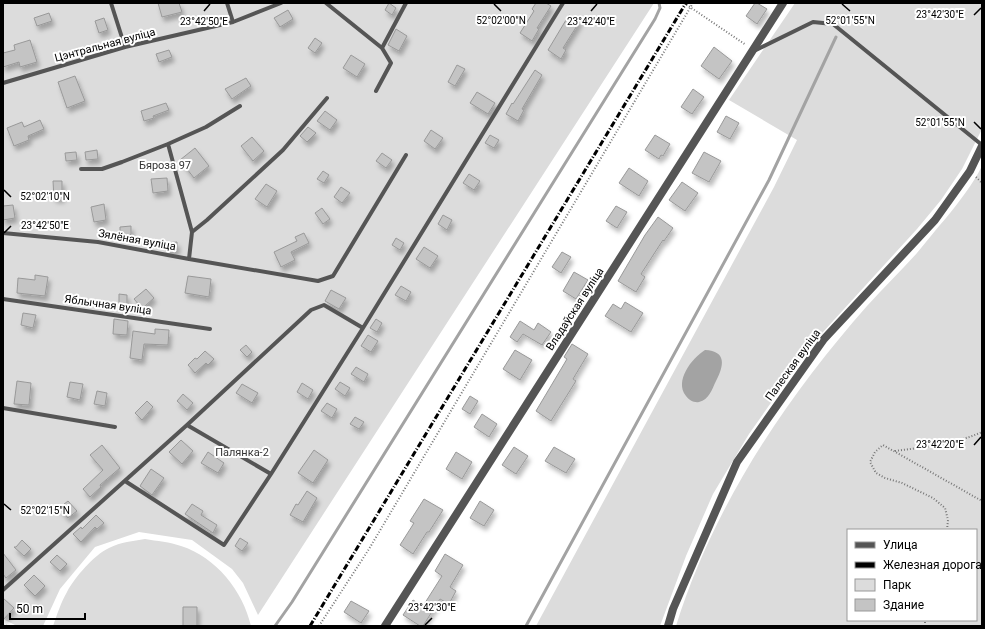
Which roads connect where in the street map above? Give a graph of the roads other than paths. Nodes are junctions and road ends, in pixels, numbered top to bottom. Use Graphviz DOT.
graph roads {
  1 [pos="111,3"];
  2 [pos="227,3"];
  3 [pos="281,3"];
  4 [pos="326,3"];
  5 [pos="406,3"];
  6 [pos="563,3"];
  7 [pos="783,3"];
  8 [pos="232,22"];
  9 [pos="125,47"];
  10 [pos="382,48"];
  11 [pos="754,50"];
  12 [pos="3,83"];
  13 [pos="376,91"];
  14 [pos="327,98"];
  15 [pos="240,106"];
  16 [pos="168,144"];
  17 [pos="982,145"];
  18 [pos="406,155"];
  19 [pos="81,169"];
  20 [pos="192,232"];
  21 [pos="3,233"];
  22 [pos="189,259"];
  23 [pos="3,300"];
  24 [pos="363,328"];
  25 [pos="210,329"];
  26 [pos="3,408"];
  27 [pos="187,425"];
  28 [pos="115,427"];
  29 [pos="271,474"];
  30 [pos="125,481"];
  31 [pos="3,590"];
  32 [pos="385,626"];
  33 [pos="668,626"];
  1 -- 9 [label="lane"];
  2 -- 8 [label="lane"];
  3 -- 8 [label="lane, Цэнтральная вуліца"];
  4 -- 10 [label="lane"];
  5 -- 10 [label="lane"];
  6 -- 24 [label="lane"];
  7 -- 11 [label="street, Владаўская вуліца"];
  8 -- 9 [label="lane, Цэнтральная вуліца"];
  9 -- 12 [label="lane, Цэнтральная вуліца"];
  10 -- 13 [label="lane"];
  11 -- 17 [label="lane"];
  11 -- 32 [label="street, Владаўская вуліца"];
  14 -- 20 [label="lane"];
  15 -- 16 [label="lane"];
  16 -- 19 [label="lane"];
  16 -- 20 [label="lane, Зялёная вуліца"];
  17 -- 33 [label="street, Палеская вуліца"];
  18 -- 22 [label="lane"];
  20 -- 22 [label="lane, Зялёная вуліца"];
  21 -- 22 [label="lane, Зялёная вуліца"];
  23 -- 25 [label="lane, Яблычная вуліца"];
  24 -- 27 [label="lane"];
  24 -- 29 [label="lane"];
  26 -- 28 [label="lane"];
  27 -- 29 [label="lane"];
  27 -- 30 [label="lane"];
  29 -- 30 [label="lane"];
  30 -- 31 [label="lane"];
}
